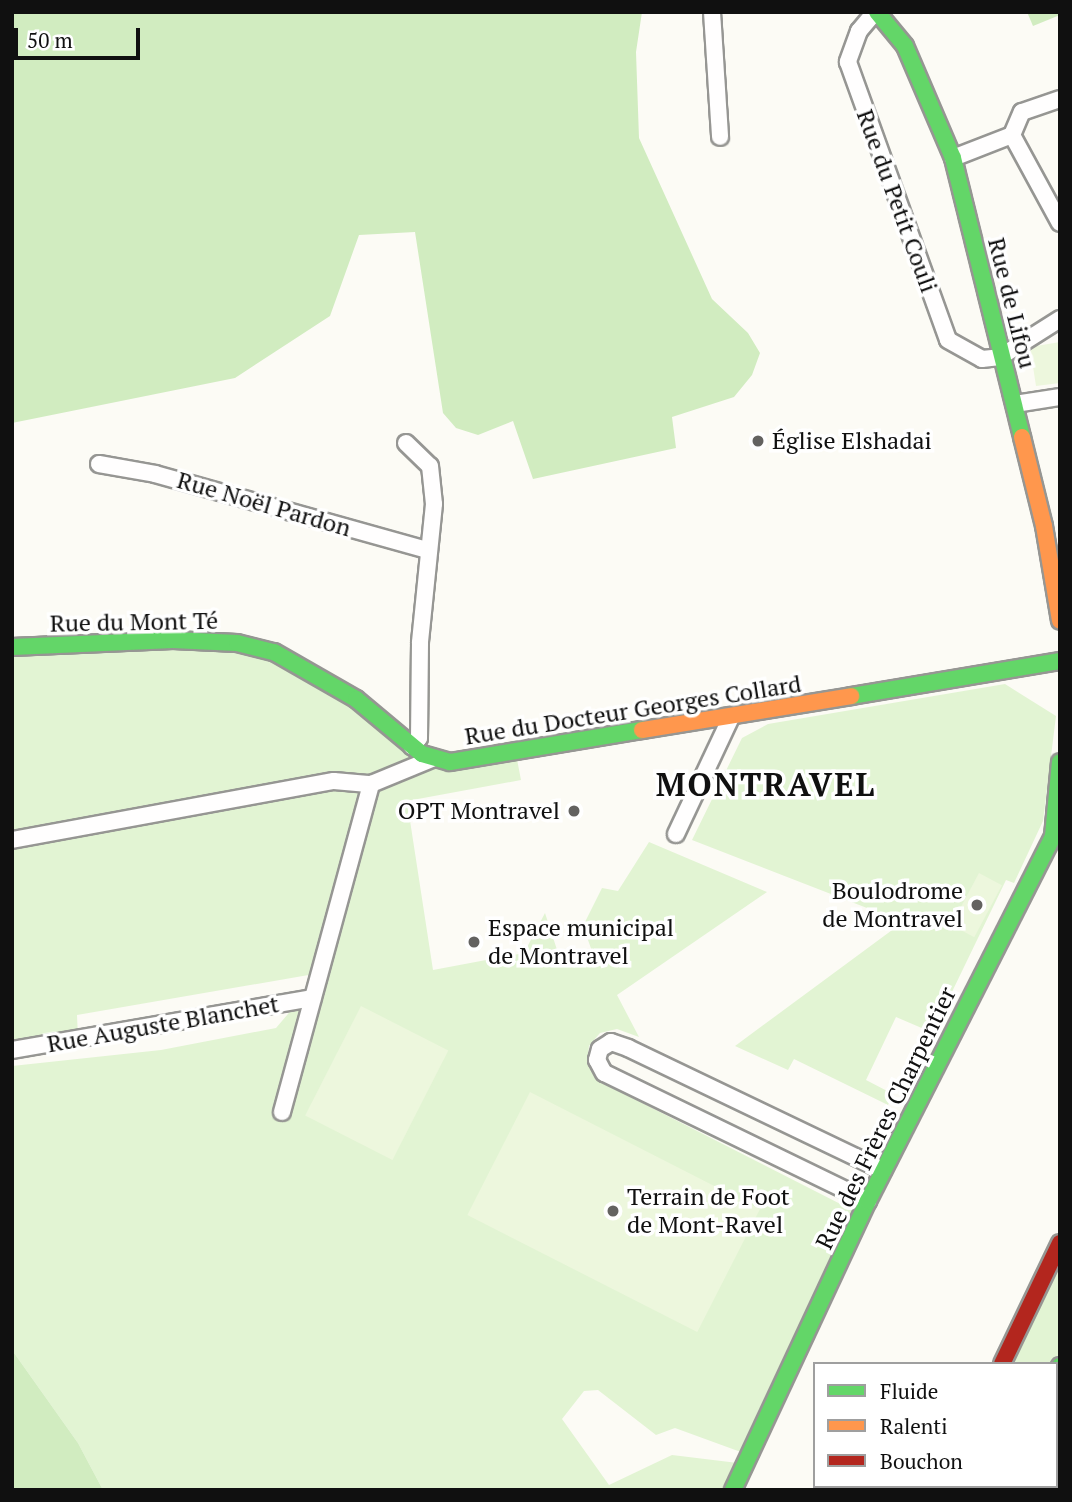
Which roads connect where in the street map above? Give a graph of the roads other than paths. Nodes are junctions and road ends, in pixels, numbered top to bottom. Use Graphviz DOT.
graph roads {
  1 [pos="712,12"];
  2 [pos="876,12"];
  3 [pos="1060,99"];
  4 [pos="1012,135"];
  5 [pos="720,136"];
  6 [pos="953,159"];
  7 [pos="1060,223"];
  8 [pos="1060,319"];
  9 [pos="1000,357"];
  10 [pos="1060,397"];
  11 [pos="1015,404"];
  12 [pos="406,443"];
  13 [pos="99,464"];
  14 [pos="428,550"];
  15 [pos="1060,621"];
  16 [pos="12,648"];
  17 [pos="1060,661"];
  18 [pos="732,717"];
  19 [pos="412,746"];
  20 [pos="432,759"];
  21 [pos="1060,762"];
  22 [pos="372,784"];
  23 [pos="676,834"];
  24 [pos="12,840"];
  25 [pos="313,998"];
  26 [pos="12,1050"];
  27 [pos="282,1112"];
  28 [pos="883,1170"];
  29 [pos="868,1201"];
  30 [pos="1060,1243"];
  31 [pos="1003,1362"];
  32 [pos="733,1490"];
  1 -- 5 [label="street"];
  2 -- 6 [label="main road, Rue de Lifou"];
  2 -- 9 [label="street, Rue du Petit Couli"];
  3 -- 4 [label="street"];
  4 -- 6 [label="street"];
  4 -- 7 [label="street"];
  6 -- 9 [label="main road, Rue de Lifou"];
  8 -- 9 [label="street"];
  9 -- 11 [label="main road, Rue de Lifou"];
  10 -- 11 [label="street"];
  11 -- 15 [label="main road, Rue de Lifou"];
  12 -- 14 [label="street"];
  13 -- 14 [label="street, Rue Noël Pardon"];
  14 -- 19 [label="street"];
  16 -- 19 [label="main road, Rue du Mont Té"];
  17 -- 18 [label="main road, Rue du Docteur Georges Collard"];
  18 -- 20 [label="main road, Rue du Docteur Georges Collard"];
  18 -- 23 [label="street"];
  19 -- 20 [label="main road, Rue du Mont Té"];
  20 -- 22 [label="street, Rue du Docteur Georges Collard"];
  21 -- 28 [label="main road, Rue des Frères Charpentier"];
  22 -- 24 [label="street, Rue du Docteur Georges Collard"];
  22 -- 25 [label="street, Rue Auguste Blanchet"];
  25 -- 26 [label="street, Rue Auguste Blanchet"];
  25 -- 27 [label="street, Rue Auguste Blanchet"];
  28 -- 29 [label="main road, Rue des Frères Charpentier"];
  28 -- 29 [label="street"];
  29 -- 32 [label="main road, Rue des Frères Charpentier"];
  30 -- 31 [label="main road"];
}
